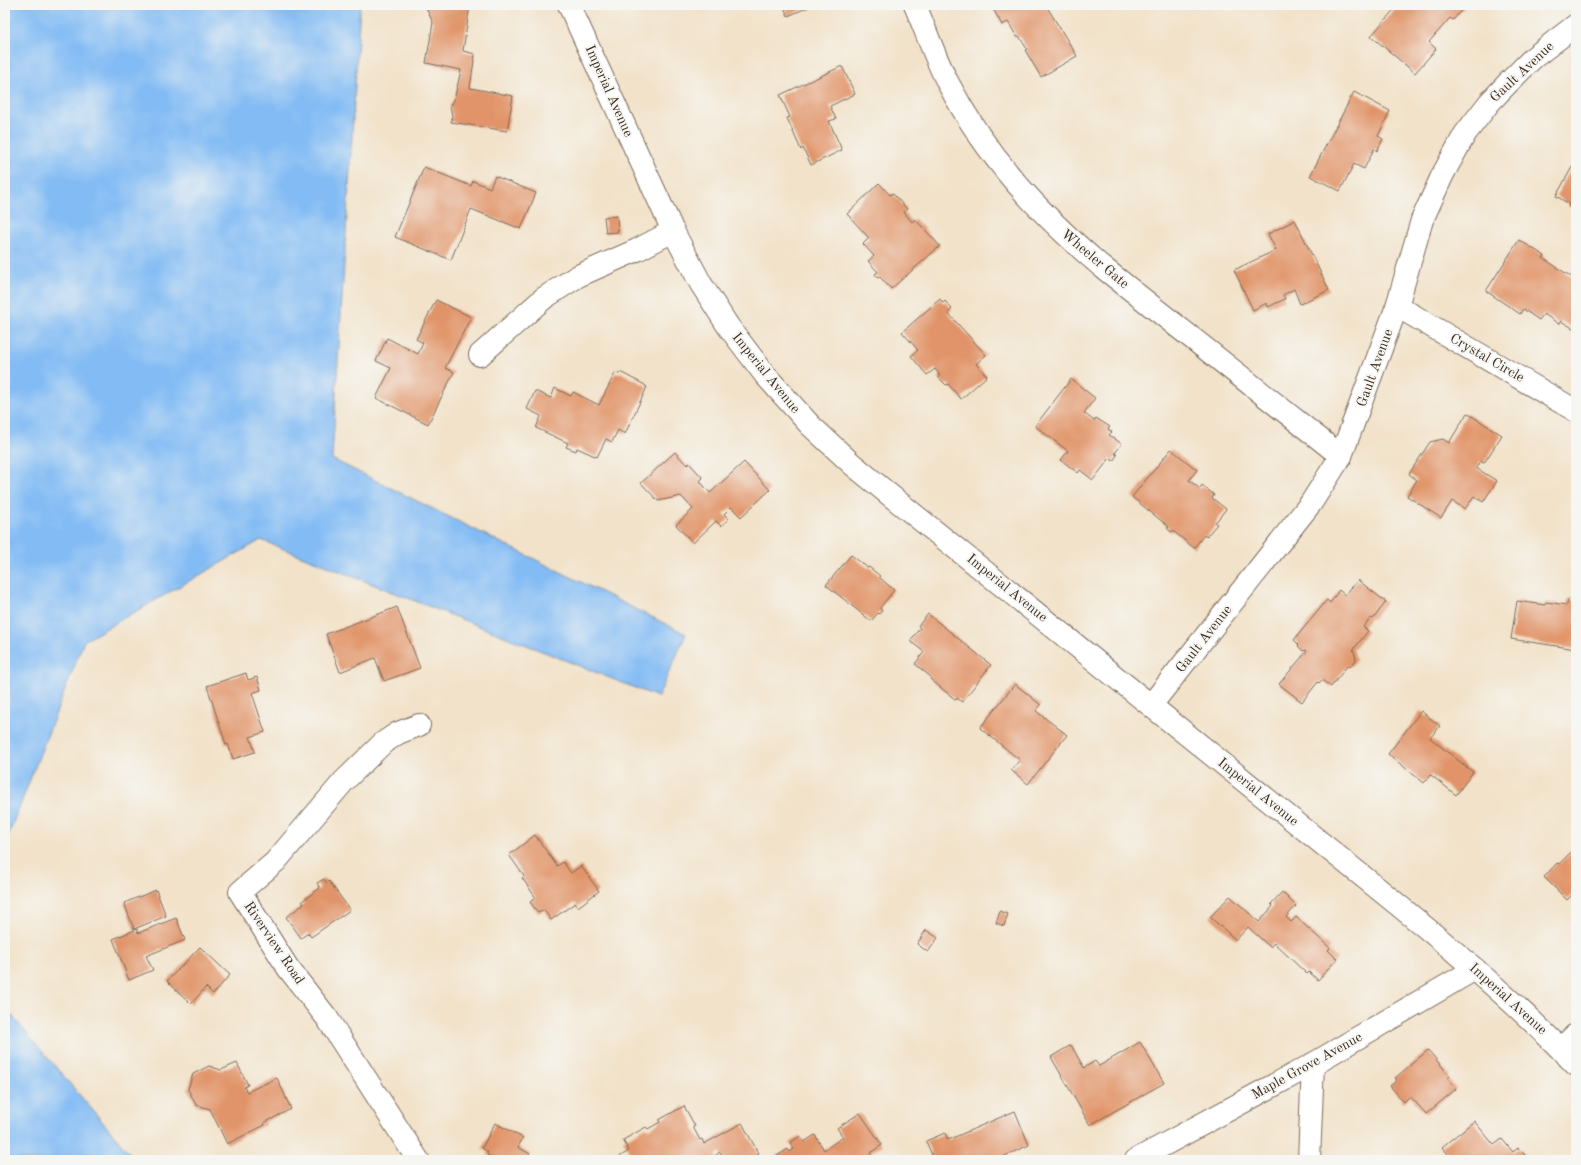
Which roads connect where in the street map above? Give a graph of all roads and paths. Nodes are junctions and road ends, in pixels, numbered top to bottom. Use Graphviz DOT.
graph roads {
  1 [pos="569,5"];
  2 [pos="915,5"];
  3 [pos="1576,25"];
  4 [pos="673,231"];
  5 [pos="1397,306"];
  6 [pos="480,355"];
  7 [pos="1576,410"];
  8 [pos="1341,456"];
  9 [pos="1151,705"];
  10 [pos="419,725"];
  11 [pos="1475,969"];
  12 [pos="1571,1049"];
  13 [pos="1313,1064"];
  14 [pos="418,1160"];
  15 [pos="1136,1160"];
  16 [pos="1309,1160"];
  1 -- 4 [label="street, Imperial Avenue"];
  2 -- 8 [label="street, Wheeler Gate"];
  3 -- 5 [label="street, Gault Avenue"];
  4 -- 6 [label="street"];
  4 -- 9 [label="street, Imperial Avenue"];
  5 -- 7 [label="street, Crystal Circle"];
  5 -- 8 [label="street, Gault Avenue"];
  8 -- 9 [label="street, Gault Avenue"];
  9 -- 11 [label="street, Imperial Avenue"];
  10 -- 14 [label="street, Riverview Road"];
  11 -- 12 [label="street, Imperial Avenue"];
  11 -- 13 [label="street, Maple Grove Avenue"];
  13 -- 15 [label="street, Maple Grove Avenue"];
  13 -- 16 [label="street"];
}
